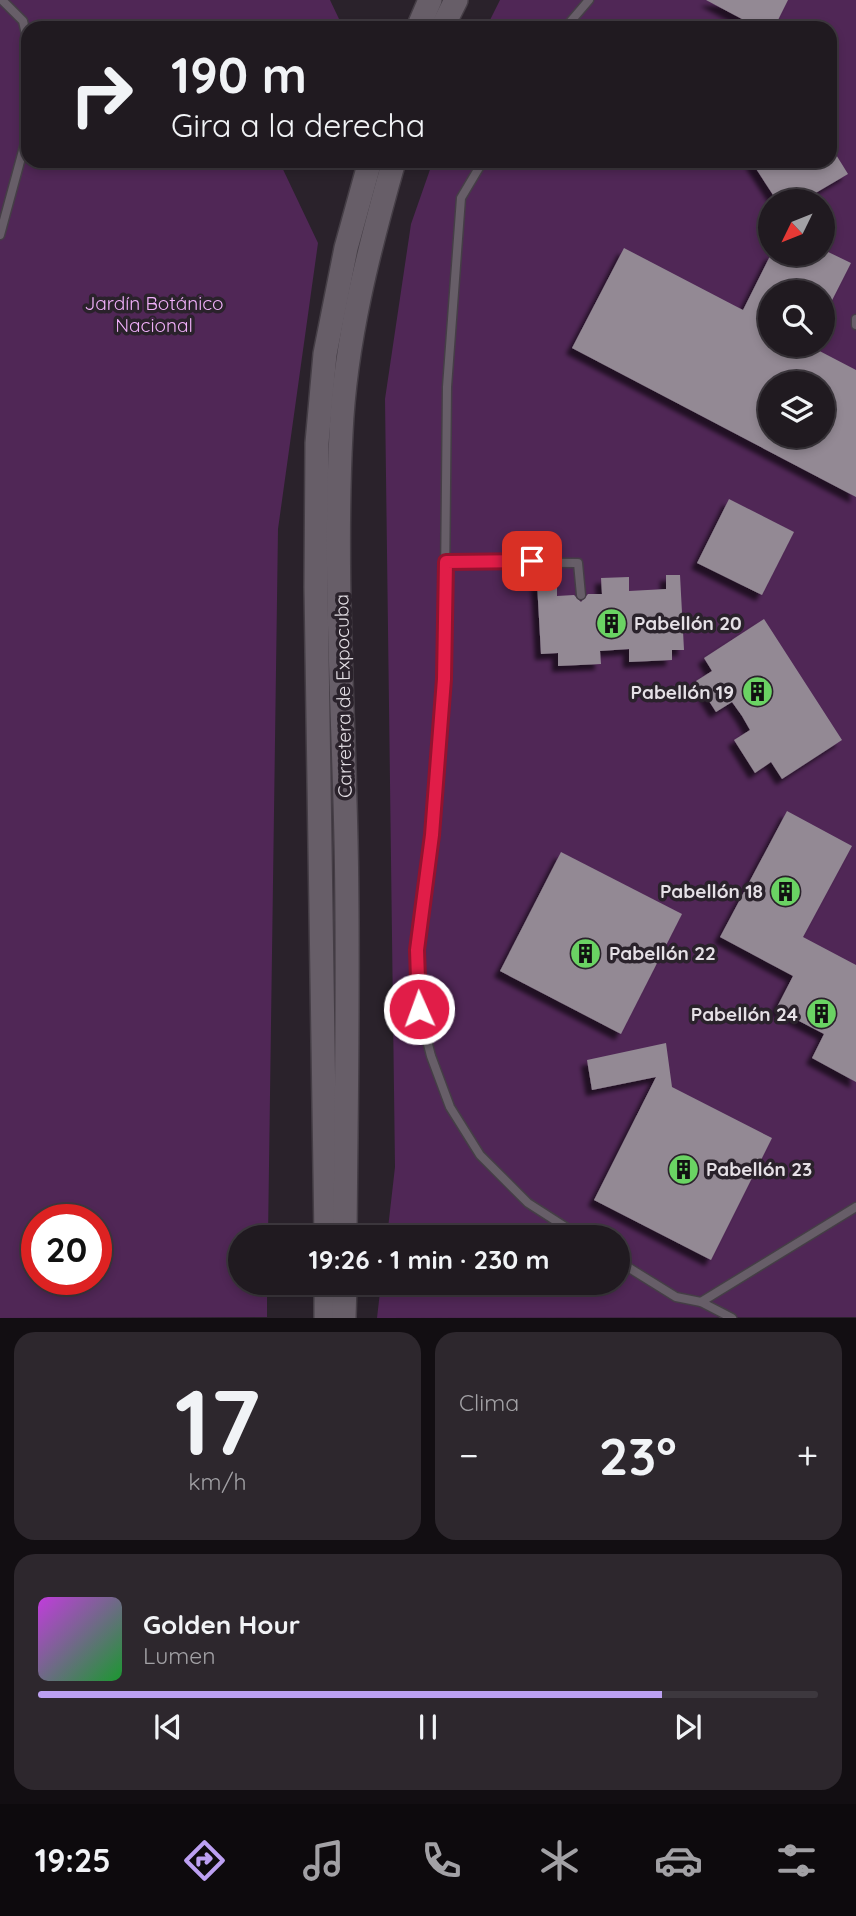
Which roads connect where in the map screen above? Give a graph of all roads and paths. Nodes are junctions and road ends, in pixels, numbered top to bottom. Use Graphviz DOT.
graph roads {
  1 [pos="2,0"];
  2 [pos="430,0"];
  3 [pos="456,0"];
  4 [pos="589,0"];
  5 [pos="23,21"];
  6 [pos="421,21"];
  7 [pos="446,21"];
  8 [pos="571,21"];
  9 [pos="21,158"];
  10 [pos="368,168"];
  11 [pos="392,168"];
  12 [pos="479,168"];
  13 [pos="0,235"];
  14 [pos="856,318"];
  15 [pos="856,325"];
  16 [pos="446,562"];
  17 [pos="581,595"];
  18 [pos="856,1207"];
  19 [pos="326,1225"];
  20 [pos="345,1225"];
  21 [pos="562,1225"];
  22 [pos="630,1268"];
  23 [pos="326,1295"];
  24 [pos="345,1295"];
  25 [pos="701,1302"];
  26 [pos="326,1318"];
  27 [pos="344,1318"];
  28 [pos="732,1318"];
  1 -- 5 [label="lane"];
  2 -- 6 [label="main road"];
  3 -- 7 [label="main road"];
  4 -- 8 [label="lane"];
  9 -- 13 [label="lane"];
  10 -- 19 [label="main road, Carretera de Expocuba"];
  11 -- 20 [label="main road, Carretera de Expocuba"];
  12 -- 16 [label="lane"];
  14 -- 15 [label="lane"];
  16 -- 17 [label="lane"];
  16 -- 21 [label="lane"];
  18 -- 25 [label="lane"];
  22 -- 25 [label="lane"];
  23 -- 26 [label="main road"];
  24 -- 27 [label="main road"];
  25 -- 28 [label="lane"];
}
